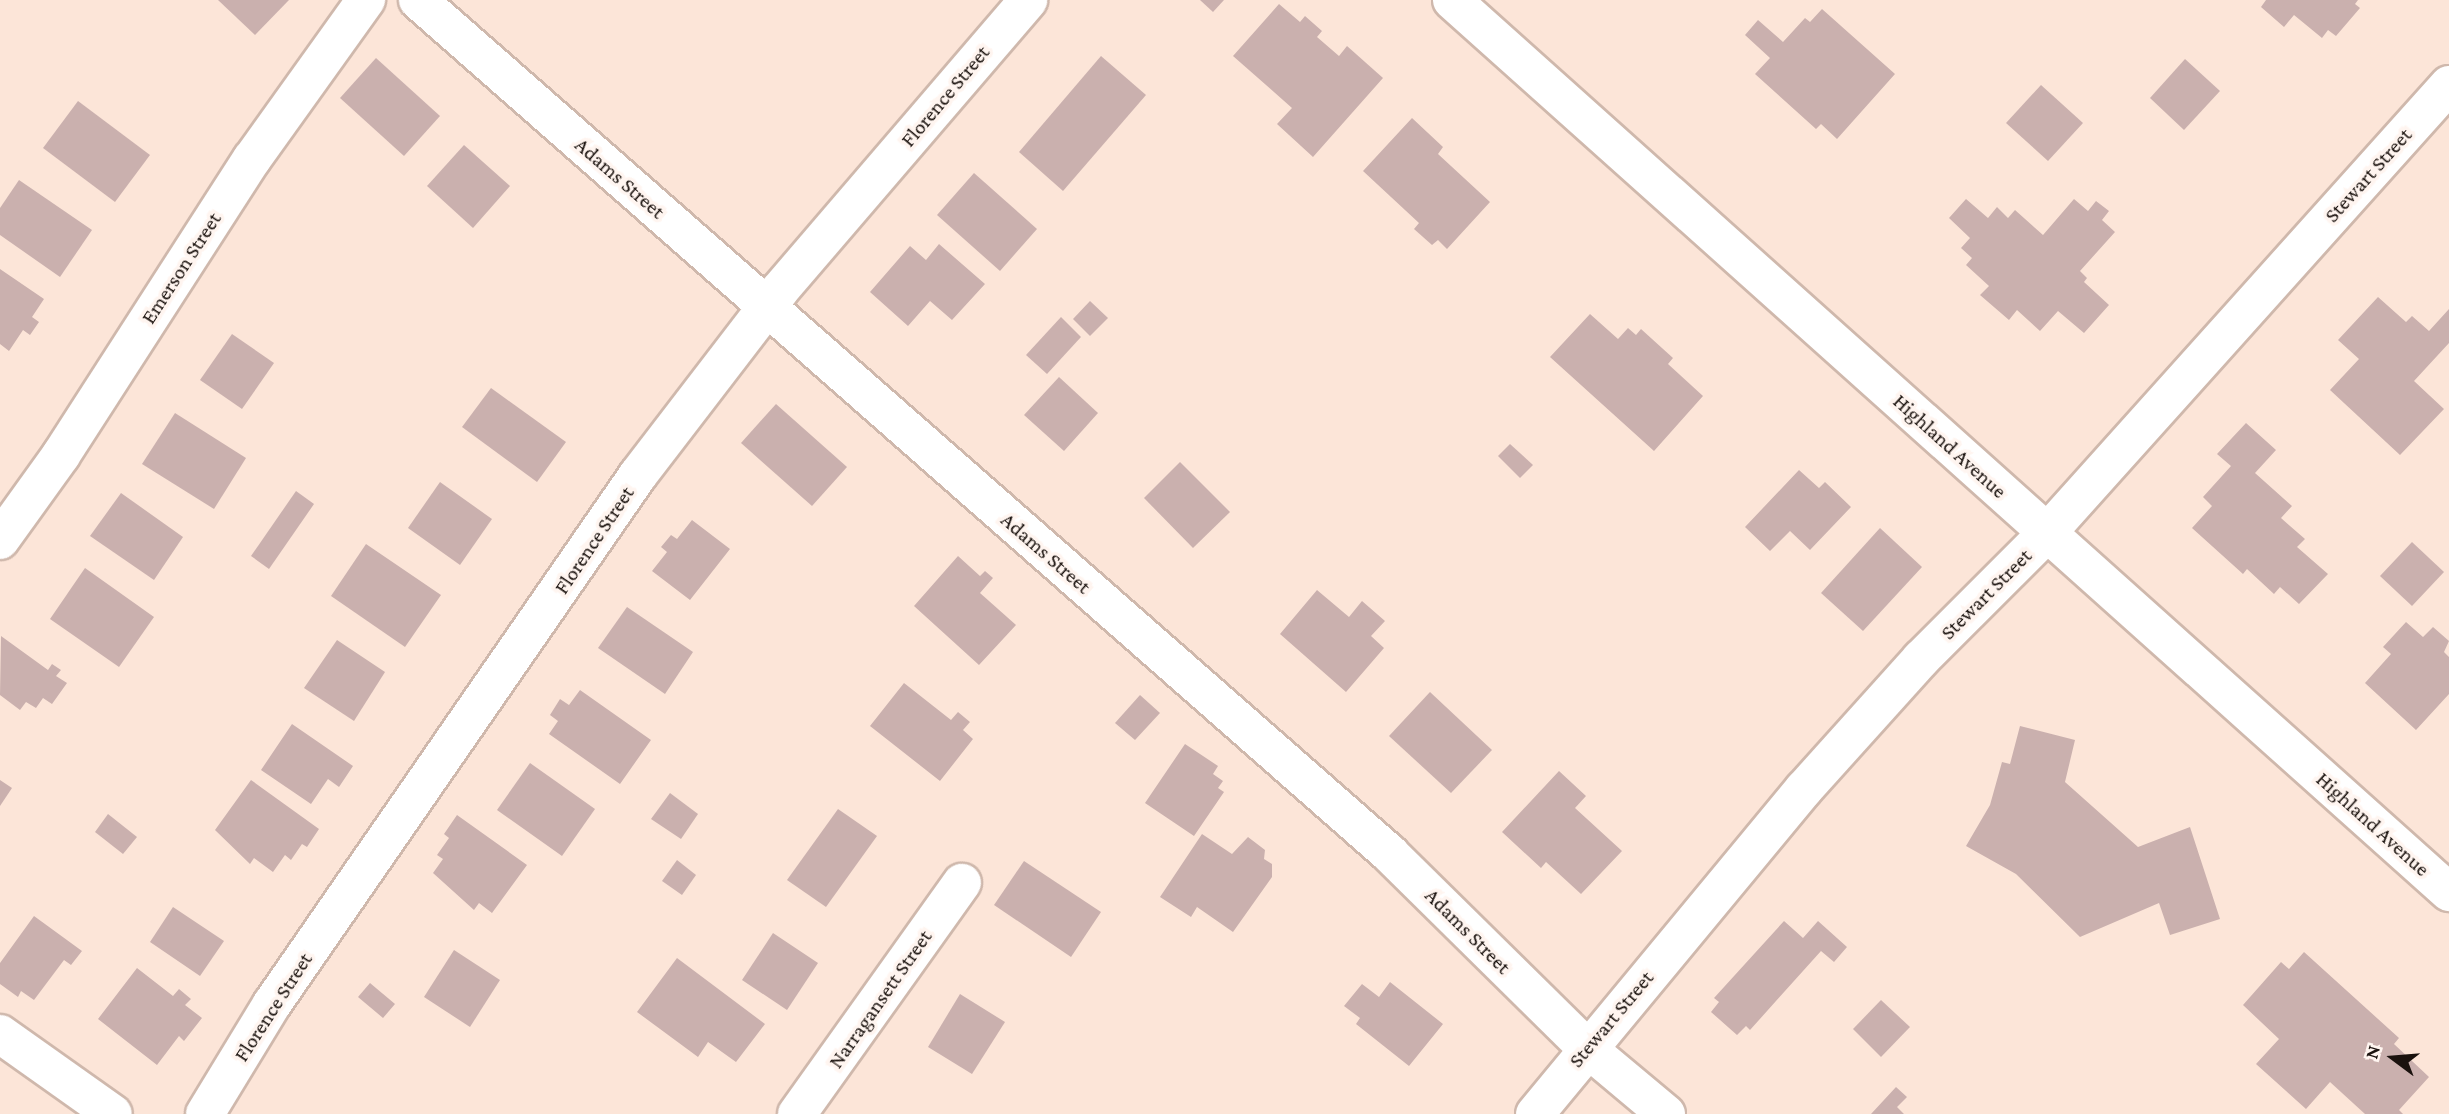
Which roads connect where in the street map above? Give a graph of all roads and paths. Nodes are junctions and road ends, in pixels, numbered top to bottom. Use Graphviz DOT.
graph roads {
  1 [pos="366,0"];
  2 [pos="418,0"];
  3 [pos="1028,0"];
  4 [pos="1452,0"];
  5 [pos="2449,85"];
  6 [pos="767,307"];
  7 [pos="2047,533"];
  8 [pos="0,540"];
  9 [pos="961,883"];
  10 [pos="2449,892"];
  11 [pos="0,1034"];
  12 [pos="1587,1048"];
  13 [pos="113,1114"];
  14 [pos="205,1114"];
  15 [pos="797,1114"];
  16 [pos="1535,1114"];
  17 [pos="1666,1114"];
  1 -- 8 [label="street, Emerson Street"];
  2 -- 6 [label="street, Adams Street"];
  3 -- 6 [label="street, Florence Street"];
  4 -- 7 [label="street, Highland Avenue"];
  5 -- 7 [label="street, Stewart Street"];
  6 -- 12 [label="street, Adams Street"];
  6 -- 14 [label="street, Florence Street"];
  7 -- 10 [label="street, Highland Avenue"];
  7 -- 12 [label="street, Stewart Street"];
  9 -- 15 [label="street, Narragansett Street"];
  11 -- 13 [label="street"];
  12 -- 16 [label="street, Stewart Street"];
  12 -- 17 [label="street, Adams Street"];
}
